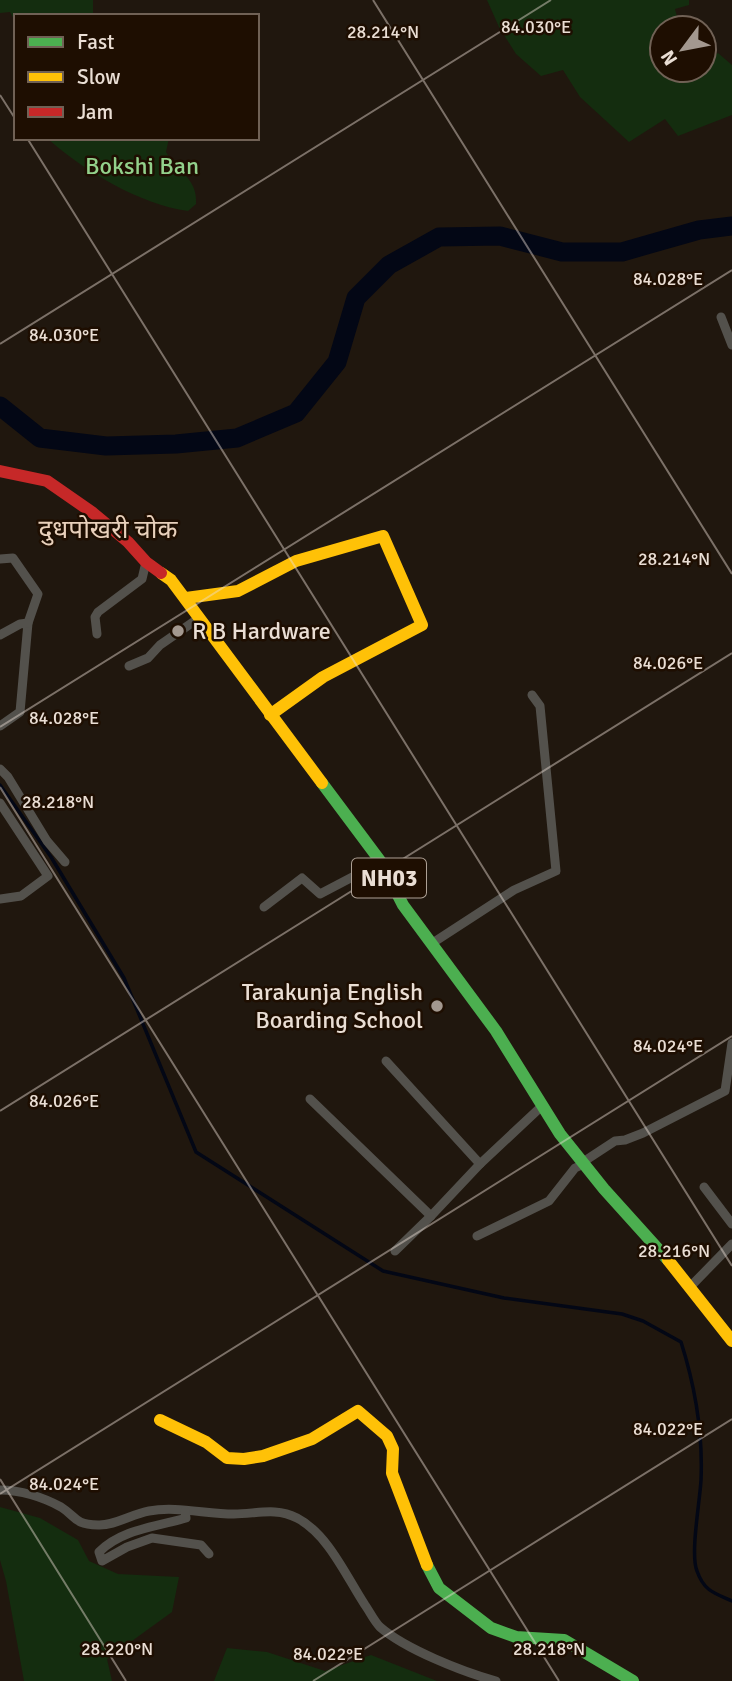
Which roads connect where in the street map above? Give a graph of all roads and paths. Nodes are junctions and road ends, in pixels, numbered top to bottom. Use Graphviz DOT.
graph roads {
  1 [pos="721,317"];
  2 [pos="732,345"];
  3 [pos="0,471"];
  4 [pos="0,559"];
  5 [pos="146,562"];
  6 [pos="186,598"];
  7 [pos="199,618"];
  8 [pos="28,623"];
  9 [pos="97,634"];
  10 [pos="0,635"];
  11 [pos="129,666"];
  12 [pos="532,695"];
  13 [pos="270,715"];
  14 [pos="0,726"];
  15 [pos="0,769"];
  16 [pos="0,803"];
  17 [pos="65,862"];
  18 [pos="381,862"];
  19 [pos="0,899"];
  20 [pos="264,907"];
  21 [pos="431,944"];
  22 [pos="732,1043"];
  23 [pos="386,1062"];
  24 [pos="310,1099"];
  25 [pos="543,1105"];
  26 [pos="583,1163"];
  27 [pos="480,1164"];
  28 [pos="704,1187"];
  29 [pos="431,1216"];
  30 [pos="732,1224"];
  31 [pos="477,1236"];
  32 [pos="732,1244"];
  33 [pos="395,1251"];
  34 [pos="689,1288"];
  35 [pos="732,1341"];
  36 [pos="160,1420"];
  37 [pos="0,1490"];
  38 [pos="185,1511"];
  39 [pos="209,1554"];
  40 [pos="496,1681"];
  41 [pos="633,1681"];
  1 -- 2 [label="street"];
  3 -- 5 [label="main road, NH03"];
  4 -- 8 [label="street"];
  5 -- 6 [label="main road, NH03"];
  5 -- 9 [label="street"];
  6 -- 7 [label="main road, NH03"];
  6 -- 13 [label="main road"];
  7 -- 11 [label="street"];
  7 -- 13 [label="main road, NH03"];
  8 -- 10 [label="street"];
  8 -- 14 [label="street"];
  12 -- 21 [label="street"];
  13 -- 18 [label="main road, NH03"];
  15 -- 17 [label="street"];
  16 -- 19 [label="street"];
  18 -- 20 [label="street"];
  18 -- 21 [label="main road, NH03"];
  21 -- 25 [label="main road, NH03"];
  22 -- 26 [label="street"];
  23 -- 27 [label="street"];
  24 -- 29 [label="street"];
  25 -- 26 [label="main road, NH03"];
  25 -- 27 [label="street"];
  26 -- 31 [label="street"];
  26 -- 34 [label="main road, NH03"];
  27 -- 29 [label="street"];
  28 -- 30 [label="street"];
  29 -- 33 [label="street"];
  32 -- 34 [label="street"];
  34 -- 35 [label="main road, NH03"];
  36 -- 41 [label="main road"];
  37 -- 38 [label="street"];
  38 -- 39 [label="street"];
  38 -- 40 [label="street"];
}
